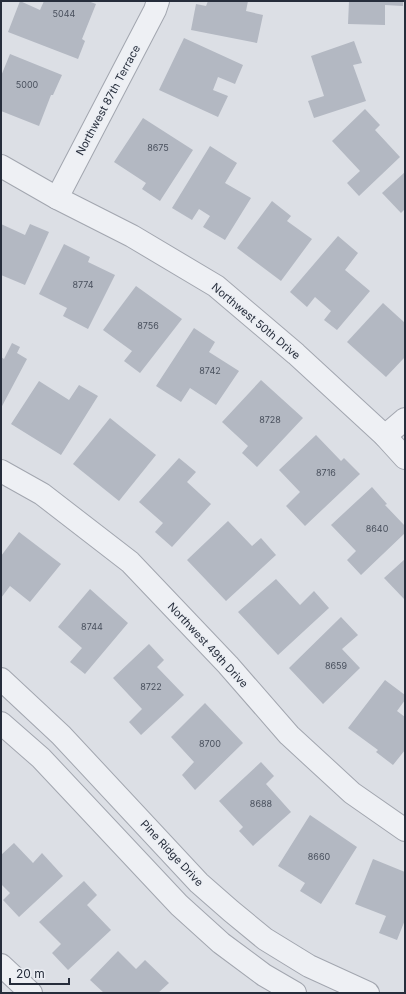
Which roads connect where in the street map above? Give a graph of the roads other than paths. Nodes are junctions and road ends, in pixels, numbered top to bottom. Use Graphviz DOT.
graph roads {
  1 [pos="158,1"];
  2 [pos="1,166"];
  3 [pos="57,198"];
  4 [pos="405,419"];
  5 [pos="385,436"];
  6 [pos="405,458"];
  7 [pos="1,471"];
  8 [pos="1,680"];
  9 [pos="1,723"];
  10 [pos="405,830"];
  11 [pos="1,965"];
  12 [pos="31,993"];
  13 [pos="295,993"];
  14 [pos="368,993"];
  1 -- 3 [label="street, Northwest 87th Terrace"];
  2 -- 3 [label="street, Northwest 50th Drive"];
  3 -- 5 [label="street, Northwest 50th Drive"];
  4 -- 5 [label="street"];
  5 -- 6 [label="street, Northwest 50th Drive"];
  7 -- 10 [label="street, Northwest 49th Drive"];
  8 -- 14 [label="street, Pine Ridge Drive"];
  9 -- 13 [label="street"];
  11 -- 12 [label="street"];
}
